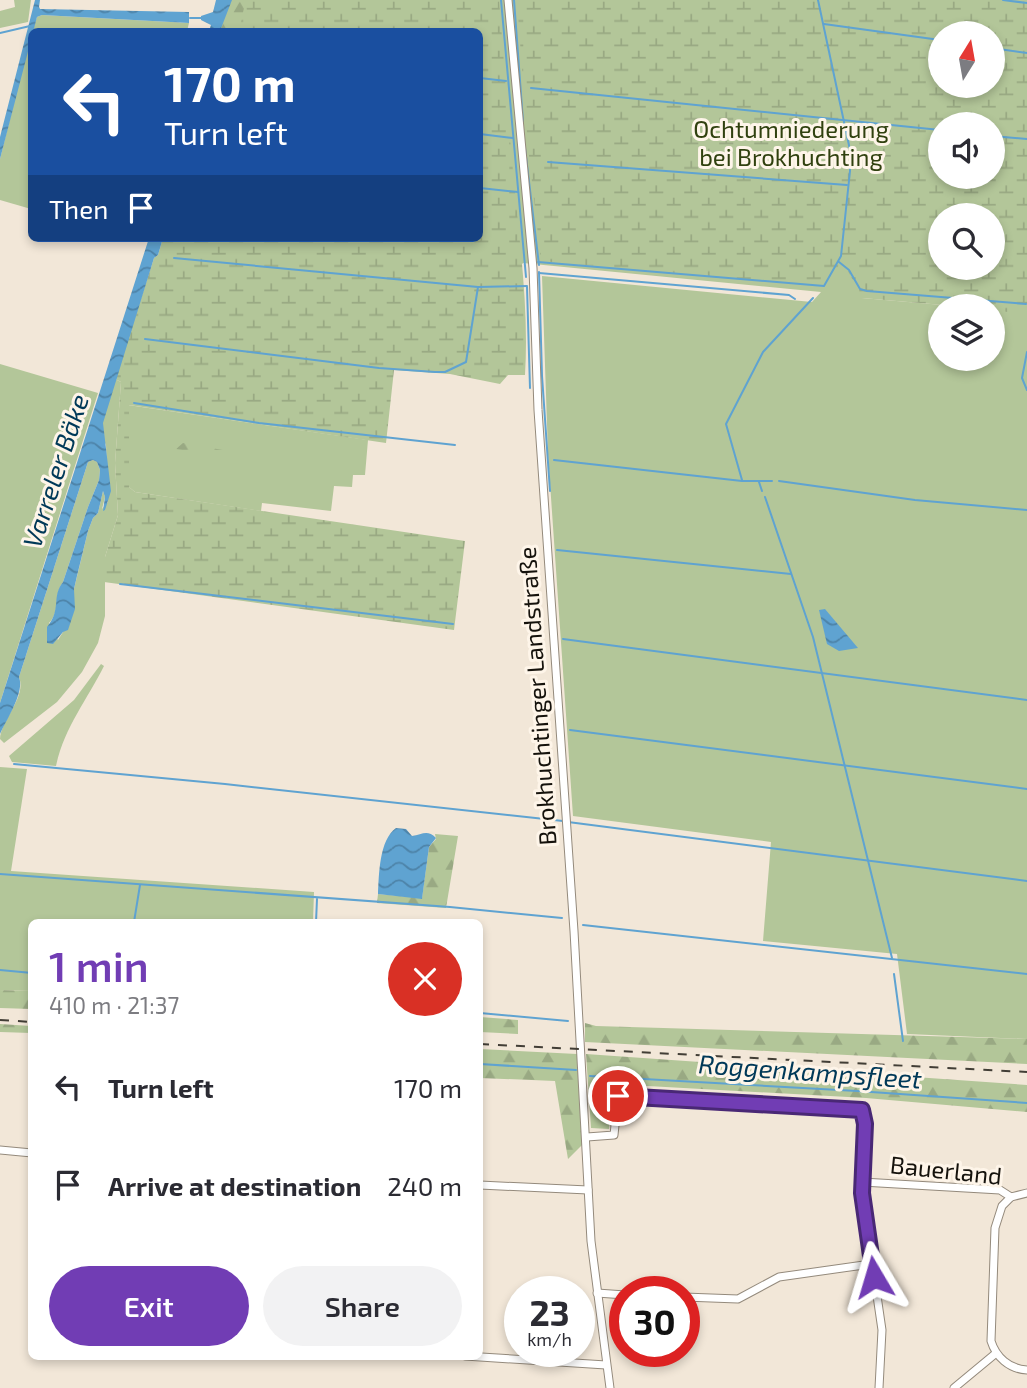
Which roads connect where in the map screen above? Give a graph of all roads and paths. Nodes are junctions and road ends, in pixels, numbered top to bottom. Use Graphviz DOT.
graph roads {
  1 [pos="508,0"];
  2 [pos="587,1137"];
  3 [pos="0,1150"];
  4 [pos="28,1153"];
  5 [pos="862,1182"];
  6 [pos="483,1185"];
  7 [pos="589,1190"];
  8 [pos="1027,1193"];
  9 [pos="1012,1197"];
  10 [pos="871,1264"];
  11 [pos="597,1293"];
  12 [pos="609,1293"];
  13 [pos="700,1298"];
  14 [pos="995,1354"];
  15 [pos="483,1357"];
  16 [pos="606,1365"];
  17 [pos="1027,1370"];
  18 [pos="610,1388"];
  19 [pos="879,1388"];
  20 [pos="954,1388"];
  1 -- 2 [label="street, Brokhuchtinger Landstraße"];
  2 -- 5 [label="street"];
  2 -- 7 [label="street, Brokhuchtinger Landstraße"];
  3 -- 4 [label="street"];
  5 -- 9 [label="street, Bauerland"];
  5 -- 10 [label="street"];
  6 -- 7 [label="street"];
  7 -- 11 [label="street, Brokhuchtinger Landstraße"];
  8 -- 9 [label="street, Bauerland"];
  9 -- 14 [label="street"];
  10 -- 13 [label="street"];
  10 -- 19 [label="street"];
  11 -- 12 [label="street"];
  11 -- 16 [label="street, Brokhuchtinger Landstraße"];
  14 -- 17 [label="street"];
  14 -- 20 [label="street"];
  15 -- 16 [label="street"];
  16 -- 18 [label="street, Brokhuchtinger Landstraße"];
}
